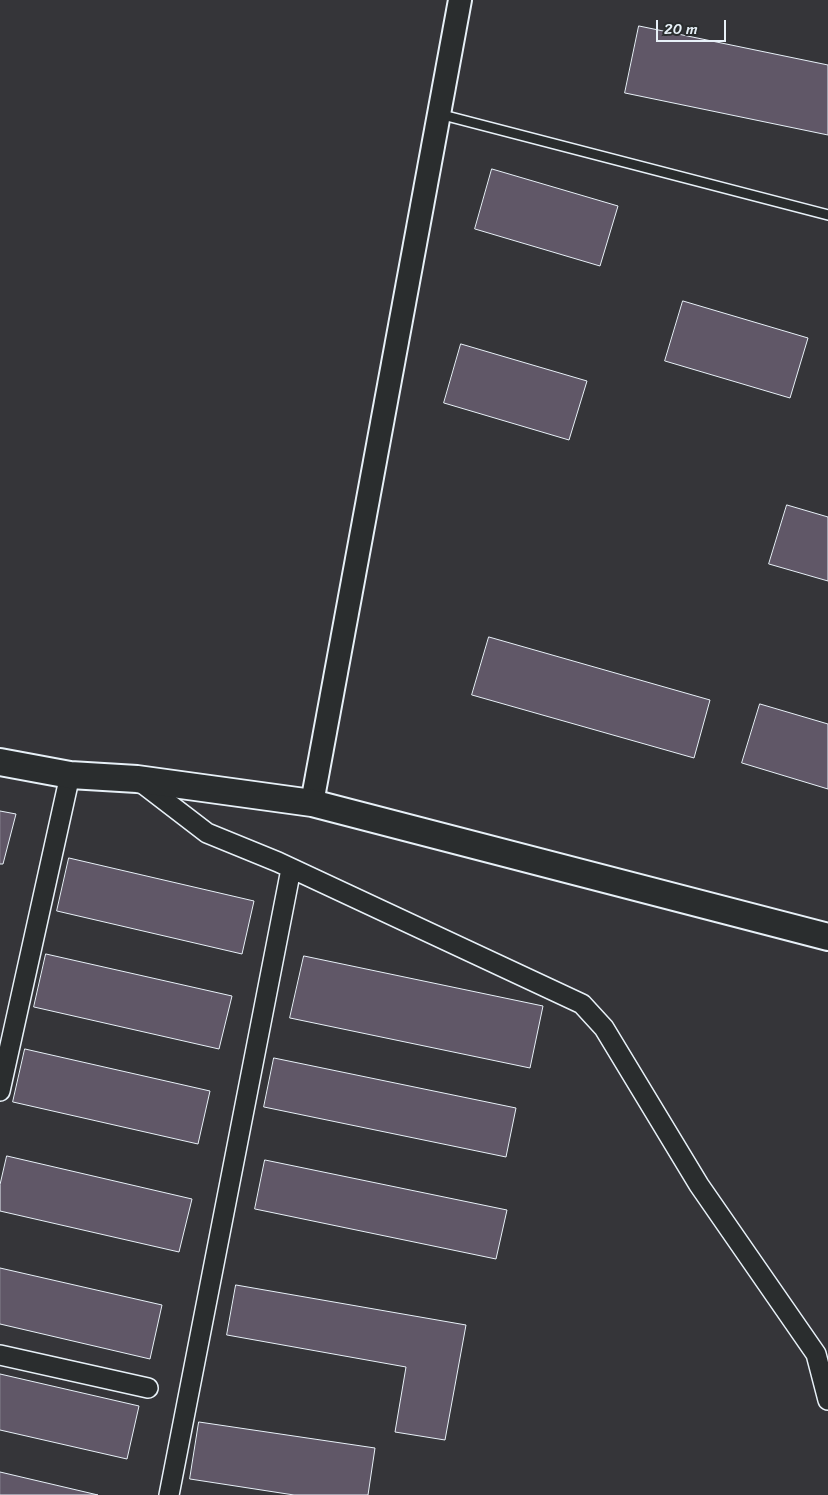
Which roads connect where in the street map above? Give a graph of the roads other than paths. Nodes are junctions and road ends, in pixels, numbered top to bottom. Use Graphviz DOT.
graph roads {
  1 [pos="460,0"];
  2 [pos="439,114"];
  3 [pos="828,215"];
  4 [pos="0,762"];
  5 [pos="70,775"];
  6 [pos="137,779"];
  7 [pos="312,803"];
  8 [pos="291,869"];
  9 [pos="828,937"];
  10 [pos="0,1091"];
  11 [pos="0,1355"];
  12 [pos="822,1355"];
  13 [pos="148,1388"];
  14 [pos="828,1400"];
  15 [pos="169,1495"];
  1 -- 2 [label="street"];
  2 -- 3 [label="lane"];
  2 -- 7 [label="street"];
  4 -- 5 [label="main road"];
  5 -- 6 [label="main road"];
  5 -- 10 [label="street"];
  6 -- 7 [label="main road"];
  6 -- 8 [label="street"];
  7 -- 9 [label="main road"];
  8 -- 12 [label="street"];
  8 -- 15 [label="street"];
  11 -- 13 [label="street"];
  12 -- 14 [label="street"];
}
